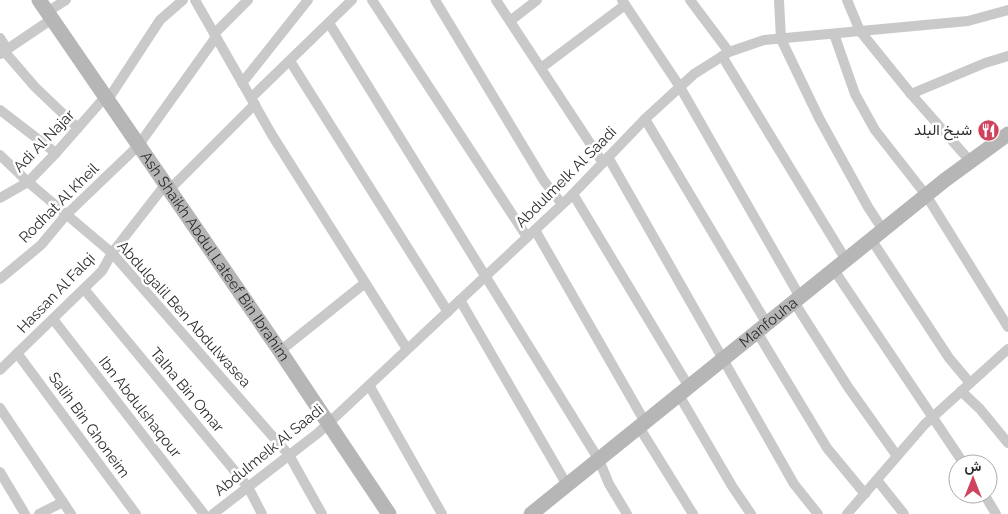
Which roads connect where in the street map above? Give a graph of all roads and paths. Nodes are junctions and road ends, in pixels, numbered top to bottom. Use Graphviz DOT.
graph roads {
  1 [pos="66,0"];
  2 [pos="183,0"];
  3 [pos="195,0"];
  4 [pos="248,0"];
  5 [pos="308,0"];
  6 [pos="352,0"];
  7 [pos="372,0"];
  8 [pos="435,0"];
  9 [pos="496,0"];
  10 [pos="537,0"];
  11 [pos="690,0"];
  12 [pos="779,0"];
  13 [pos="847,0"];
  14 [pos="624,2"];
  15 [pos="46,10"];
  16 [pos="1008,10"];
  17 [pos="510,21"];
  18 [pos="328,23"];
  19 [pos="860,31"];
  20 [pos="834,34"];
  21 [pos="215,36"];
  22 [pos="0,38"];
  23 [pos="781,39"];
  24 [pos="4,51"];
  25 [pos="726,54"];
  26 [pos="1008,56"];
  27 [pos="290,61"];
  28 [pos="541,68"];
  29 [pos="242,83"];
  30 [pos="680,87"];
  31 [pos="911,94"];
  32 [pos="106,99"];
  33 [pos="253,101"];
  34 [pos="0,110"];
  35 [pos="645,119"];
  36 [pos="78,128"];
  37 [pos="1008,134"];
  38 [pos="138,146"];
  39 [pos="56,153"];
  40 [pos="0,155"];
  41 [pos="606,160"];
  42 [pos="970,161"];
  43 [pos="28,182"];
  44 [pos="167,188"];
  45 [pos="573,194"];
  46 [pos="926,195"];
  47 [pos="0,198"];
  48 [pos="562,204"];
  49 [pos="66,215"];
  50 [pos="535,230"];
  51 [pos="883,230"];
  52 [pos="527,238"];
  53 [pos="871,240"];
  54 [pos="112,253"];
  55 [pos="846,260"];
  56 [pos="834,270"];
  57 [pos="486,275"];
  58 [pos="0,279"];
  59 [pos="365,283"];
  60 [pos="84,289"];
  61 [pos="460,300"];
  62 [pos="797,300"];
  63 [pos="448,312"];
  64 [pos="53,319"];
  65 [pos="1008,327"];
  66 [pos="762,328"];
  67 [pos="407,349"];
  68 [pos="280,351"];
  69 [pos="18,353"];
  70 [pos="1006,354"];
  71 [pos="723,360"];
  72 [pos="0,370"];
  73 [pos="970,383"];
  74 [pos="369,385"];
  75 [pos="684,391"];
  76 [pos="961,391"];
  77 [pos="0,408"];
  78 [pos="933,417"];
  79 [pos="328,423"];
  80 [pos="642,425"];
  81 [pos="1008,443"];
  82 [pos="957,454"];
  83 [pos="289,455"];
  84 [pos="897,456"];
  85 [pos="599,460"];
  86 [pos="0,472"];
  87 [pos="877,480"];
  88 [pos="567,485"];
  89 [pos="248,487"];
  90 [pos="865,494"];
  91 [pos="63,502"];
  92 [pos="25,514"];
  93 [pos="40,514"];
  94 [pos="71,514"];
  95 [pos="136,514"];
  96 [pos="204,514"];
  97 [pos="213,514"];
  98 [pos="262,514"];
  99 [pos="322,514"];
  100 [pos="389,514"];
  101 [pos="442,514"];
  102 [pos="532,514"];
  103 [pos="627,514"];
  104 [pos="693,514"];
  105 [pos="751,514"];
  106 [pos="818,514"];
  107 [pos="847,514"];
  108 [pos="904,514"];
  1 -- 15 [label="street"];
  2 -- 32 [label="street, Adi Al Najar"];
  3 -- 21 [label="street"];
  4 -- 21 [label="street, Rodhat Al Kheil"];
  5 -- 29 [label="street"];
  6 -- 18 [label="street, Hassan Al Falqi"];
  7 -- 52 [label="street"];
  8 -- 48 [label="street"];
  9 -- 17 [label="street"];
  10 -- 17 [label="street"];
  11 -- 25 [label="street"];
  12 -- 23 [label="street"];
  13 -- 19 [label="street"];
  14 -- 28 [label="street"];
  14 -- 30 [label="street"];
  15 -- 24 [label="street"];
  15 -- 32 [label="street, Ash Shaikh Abdul Lateef Bin Ibrahim"];
  16 -- 19 [label="street, Abdulmelk Al Saadi"];
  17 -- 28 [label="street"];
  18 -- 27 [label="street, Hassan Al Falqi"];
  18 -- 57 [label="street"];
  19 -- 20 [label="street, Abdulmelk Al Saadi"];
  19 -- 31 [label="street"];
  20 -- 23 [label="street, Abdulmelk Al Saadi"];
  20 -- 46 [label="street"];
  21 -- 29 [label="street"];
  21 -- 38 [label="street, Rodhat Al Kheil"];
  22 -- 24 [label="street"];
  23 -- 25 [label="street, Abdulmelk Al Saadi"];
  23 -- 51 [label="street"];
  24 -- 36 [label="street"];
  25 -- 30 [label="street, Abdulmelk Al Saadi"];
  25 -- 55 [label="street"];
  26 -- 31 [label="street"];
  27 -- 33 [label="street, Hassan Al Falqi"];
  27 -- 63 [label="street"];
  28 -- 41 [label="street"];
  29 -- 33 [label="street"];
  30 -- 35 [label="street, Abdulmelk Al Saadi"];
  30 -- 62 [label="street"];
  31 -- 42 [label="street"];
  32 -- 36 [label="street, Adi Al Najar"];
  32 -- 38 [label="street, Ash Shaikh Abdul Lateef Bin Ibrahim"];
  33 -- 44 [label="street, Hassan Al Falqi"];
  33 -- 59 [label="street"];
  34 -- 39 [label="street"];
  35 -- 41 [label="street, Abdulmelk Al Saadi"];
  35 -- 66 [label="street"];
  36 -- 39 [label="street, Adi Al Najar"];
  37 -- 42 [label="street, Manfouha"];
  38 -- 44 [label="street, Ash Shaikh Abdul Lateef Bin Ibrahim"];
  38 -- 49 [label="street, Rodhat Al Kheil"];
  39 -- 43 [label="street, Adi Al Najar"];
  40 -- 43 [label="street, Abdulgalil Ben Abdulwasea"];
  41 -- 45 [label="street, Abdulmelk Al Saadi"];
  41 -- 71 [label="street"];
  42 -- 46 [label="street, Manfouha"];
  43 -- 47 [label="street, Adi Al Najar"];
  43 -- 49 [label="street, Abdulgalil Ben Abdulwasea"];
  44 -- 54 [label="street, Hassan Al Falqi"];
  44 -- 68 [label="street, Ash Shaikh Abdul Lateef Bin Ibrahim"];
  45 -- 48 [label="street, Abdulmelk Al Saadi"];
  45 -- 75 [label="street"];
  46 -- 51 [label="street, Manfouha"];
  46 -- 65 [label="street"];
  48 -- 50 [label="street, Abdulmelk Al Saadi"];
  49 -- 54 [label="street, Abdulgalil Ben Abdulwasea"];
  49 -- 58 [label="street, Rodhat Al Kheil"];
  50 -- 52 [label="street, Abdulmelk Al Saadi"];
  50 -- 80 [label="street"];
  51 -- 53 [label="street, Manfouha"];
  52 -- 57 [label="street, Abdulmelk Al Saadi"];
  53 -- 55 [label="street, Manfouha"];
  53 -- 73 [label="street"];
  54 -- 60 [label="street, Hassan Al Falqi"];
  54 -- 83 [label="street, Abdulgalil Ben Abdulwasea"];
  55 -- 56 [label="street, Manfouha"];
  56 -- 62 [label="street, Manfouha"];
  56 -- 78 [label="street"];
  57 -- 61 [label="street, Abdulmelk Al Saadi"];
  57 -- 85 [label="street"];
  59 -- 67 [label="street"];
  59 -- 68 [label="street"];
  60 -- 64 [label="street, Hassan Al Falqi"];
  60 -- 89 [label="street, Talha Bin Omar"];
  61 -- 63 [label="street, Abdulmelk Al Saadi"];
  61 -- 88 [label="street"];
  62 -- 66 [label="street, Manfouha"];
  62 -- 84 [label="street"];
  63 -- 67 [label="street, Abdulmelk Al Saadi"];
  64 -- 69 [label="street, Hassan Al Falqi"];
  64 -- 96 [label="street, Ibn Abdulshaqour"];
  66 -- 71 [label="street, Manfouha"];
  66 -- 90 [label="street"];
  67 -- 74 [label="street, Abdulmelk Al Saadi"];
  68 -- 79 [label="street, Ash Shaikh Abdul Lateef Bin Ibrahim"];
  69 -- 72 [label="street, Hassan Al Falqi"];
  69 -- 95 [label="street, Salih Bin Ghoneim"];
  70 -- 73 [label="street"];
  71 -- 75 [label="street, Manfouha"];
  71 -- 106 [label="street"];
  73 -- 76 [label="street"];
  74 -- 79 [label="street, Abdulmelk Al Saadi"];
  74 -- 101 [label="street"];
  75 -- 80 [label="street, Manfouha"];
  75 -- 105 [label="street"];
  76 -- 78 [label="street"];
  76 -- 81 [label="street"];
  77 -- 91 [label="street"];
  78 -- 82 [label="street"];
  78 -- 84 [label="street"];
  79 -- 83 [label="street, Abdulmelk Al Saadi"];
  79 -- 100 [label="street, Ash Shaikh Abdul Lateef Bin Ibrahim"];
  80 -- 85 [label="street, Manfouha"];
  80 -- 104 [label="street"];
  83 -- 89 [label="street, Abdulmelk Al Saadi"];
  83 -- 99 [label="street, Abdulgalil Ben Abdulwasea"];
  84 -- 87 [label="street"];
  85 -- 88 [label="street, Manfouha"];
  85 -- 103 [label="street"];
  86 -- 92 [label="street"];
  87 -- 90 [label="street"];
  87 -- 108 [label="street"];
  88 -- 102 [label="street, Manfouha"];
  89 -- 97 [label="street, Abdulmelk Al Saadi"];
  89 -- 98 [label="street, Talha Bin Omar"];
  90 -- 107 [label="street"];
  91 -- 93 [label="street"];
  91 -- 94 [label="street"];
}
